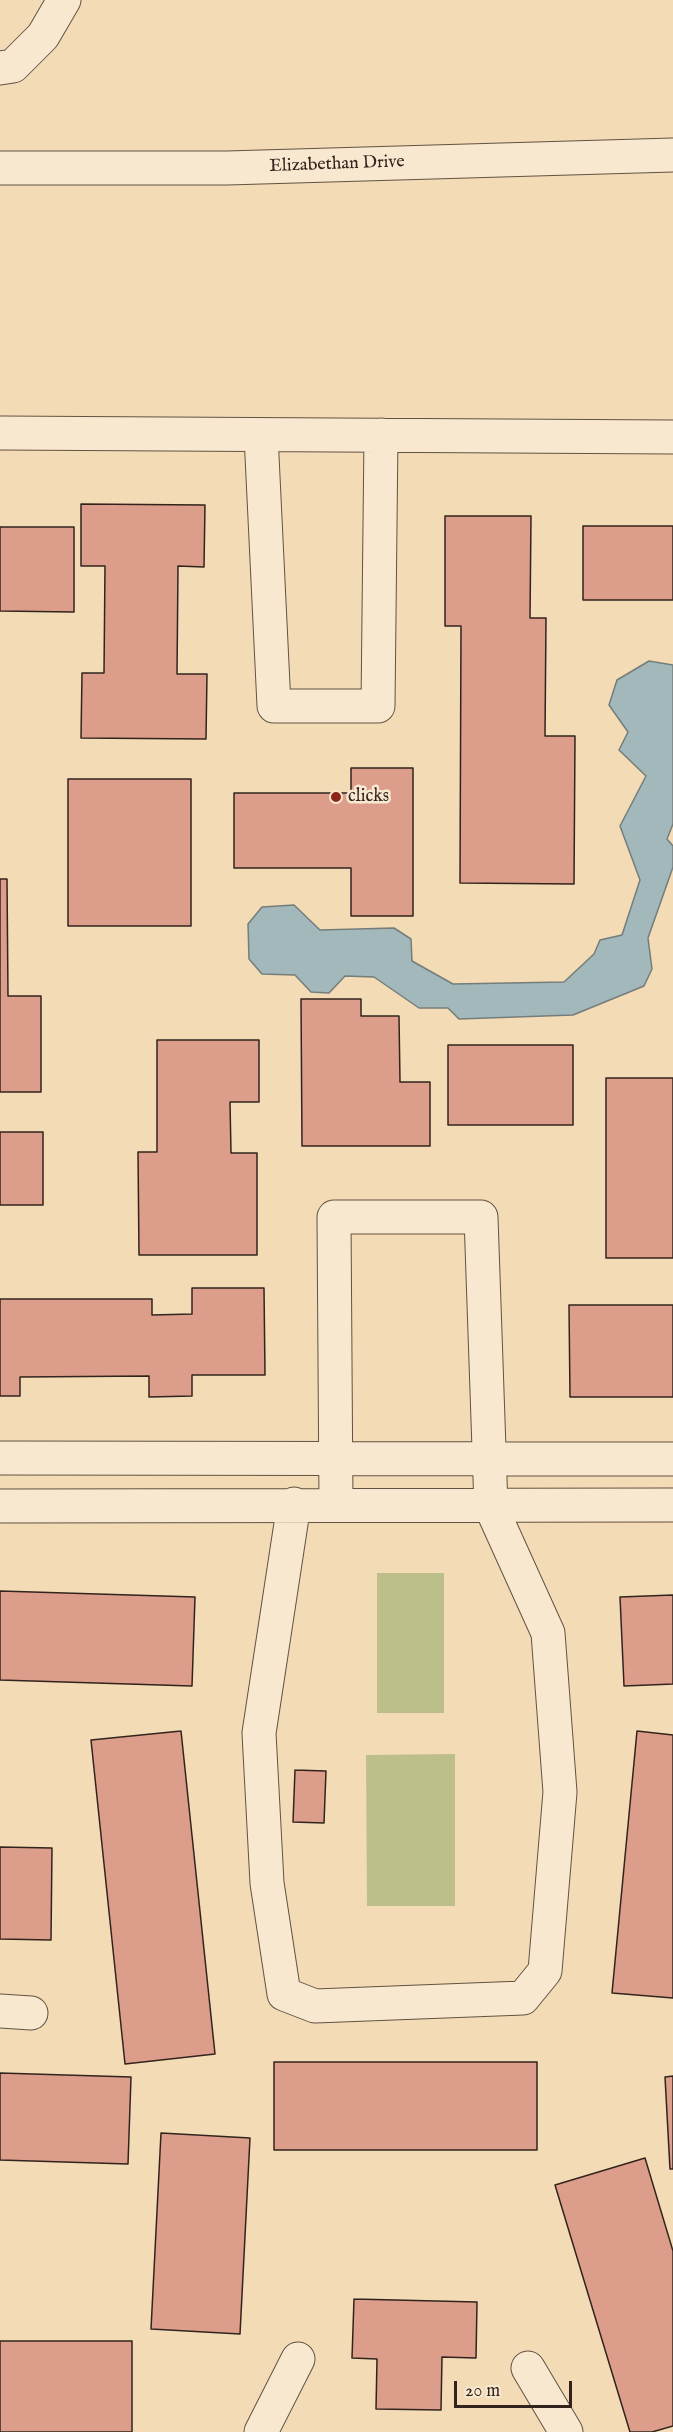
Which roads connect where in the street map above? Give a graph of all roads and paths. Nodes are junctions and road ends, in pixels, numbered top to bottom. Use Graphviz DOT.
graph roads {
  1 [pos="64,0"];
  2 [pos="0,68"];
  3 [pos="673,155"];
  4 [pos="0,168"];
  5 [pos="0,434"];
  6 [pos="261,435"];
  7 [pos="381,435"];
  8 [pos="673,437"];
  9 [pos="336,1457"];
  10 [pos="0,1458"];
  11 [pos="489,1459"];
  12 [pos="673,1459"];
  13 [pos="294,1504"];
  14 [pos="336,1504"];
  15 [pos="673,1505"];
  16 [pos="0,1506"];
  17 [pos="491,1507"];
  18 [pos="298,2359"];
  19 [pos="528,2368"];
  20 [pos="261,2432"];
  21 [pos="566,2432"];
  1 -- 2 [label="street"];
  3 -- 4 [label="street, Elizabethan Drive"];
  5 -- 6 [label="street"];
  6 -- 7 [label="street"];
  6 -- 7 [label="street"];
  7 -- 8 [label="street"];
  9 -- 10 [label="street"];
  9 -- 11 [label="street"];
  9 -- 11 [label="street"];
  9 -- 14 [label="street"];
  11 -- 12 [label="street"];
  11 -- 17 [label="street"];
  13 -- 14 [label="street"];
  13 -- 16 [label="street"];
  13 -- 17 [label="street"];
  14 -- 17 [label="street"];
  15 -- 17 [label="street"];
  18 -- 20 [label="street"];
  19 -- 21 [label="street"];
}
